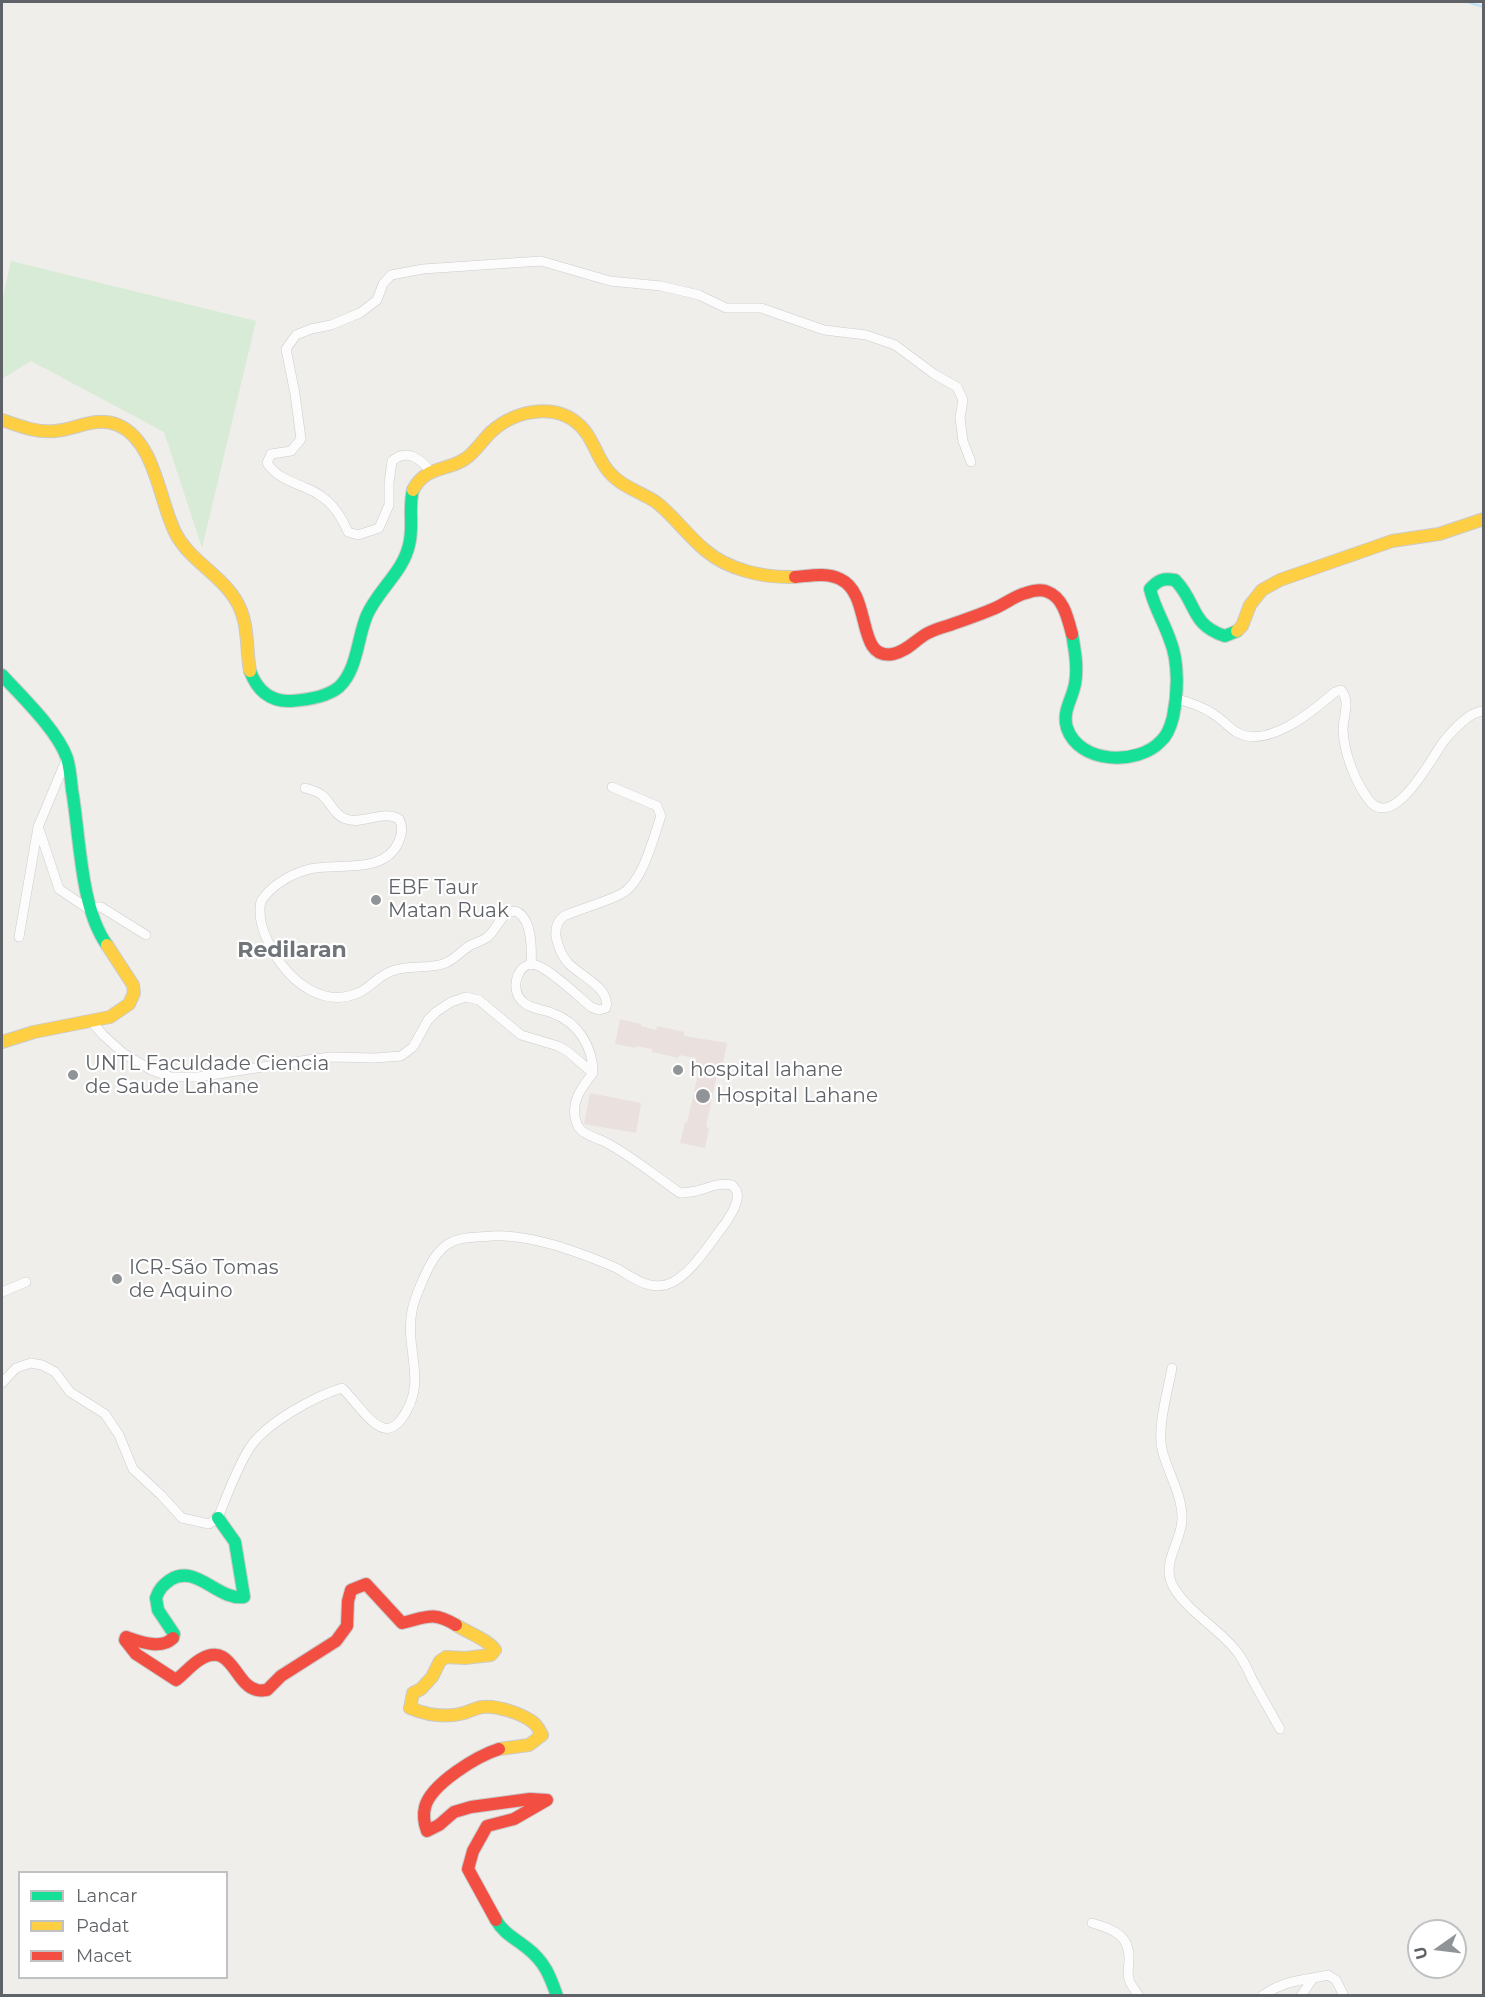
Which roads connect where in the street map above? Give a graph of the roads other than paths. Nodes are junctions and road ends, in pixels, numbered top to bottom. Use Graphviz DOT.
graph roads {
  1 [pos="2,420"];
  2 [pos="971,462"];
  3 [pos="431,472"];
  4 [pos="1484,519"];
  5 [pos="2,675"];
  6 [pos="1175,698"];
  7 [pos="1484,711"];
  8 [pos="66,758"];
  9 [pos="612,787"];
  10 [pos="305,788"];
  11 [pos="38,827"];
  12 [pos="90,909"];
  13 [pos="146,935"];
  14 [pos="18,937"];
  15 [pos="531,965"];
  16 [pos="91,1021"];
  17 [pos="2,1042"];
  18 [pos="593,1073"];
  19 [pos="26,1282"];
  20 [pos="2,1292"];
  21 [pos="1173,1368"];
  22 [pos="2,1383"];
  23 [pos="218,1518"];
  24 [pos="1280,1729"];
  25 [pos="1092,1923"];
  26 [pos="1313,1978"];
  27 [pos="557,1995"];
  28 [pos="1139,1995"];
  29 [pos="1262,1995"];
  30 [pos="1301,1995"];
  31 [pos="1344,1995"];
  1 -- 3 [label="main road"];
  2 -- 3 [label="street"];
  3 -- 6 [label="main road"];
  4 -- 6 [label="main road"];
  5 -- 8 [label="main road"];
  6 -- 7 [label="street"];
  8 -- 11 [label="street"];
  8 -- 12 [label="main road"];
  9 -- 15 [label="street"];
  10 -- 15 [label="street"];
  11 -- 12 [label="street"];
  11 -- 14 [label="street"];
  12 -- 13 [label="street"];
  12 -- 16 [label="main road"];
  15 -- 18 [label="street"];
  16 -- 17 [label="main road"];
  16 -- 18 [label="street"];
  18 -- 23 [label="street"];
  19 -- 20 [label="street"];
  21 -- 24 [label="street"];
  22 -- 23 [label="street"];
  23 -- 27 [label="main road"];
  25 -- 28 [label="street"];
  26 -- 29 [label="street"];
  26 -- 30 [label="street"];
  26 -- 31 [label="street"];
}
